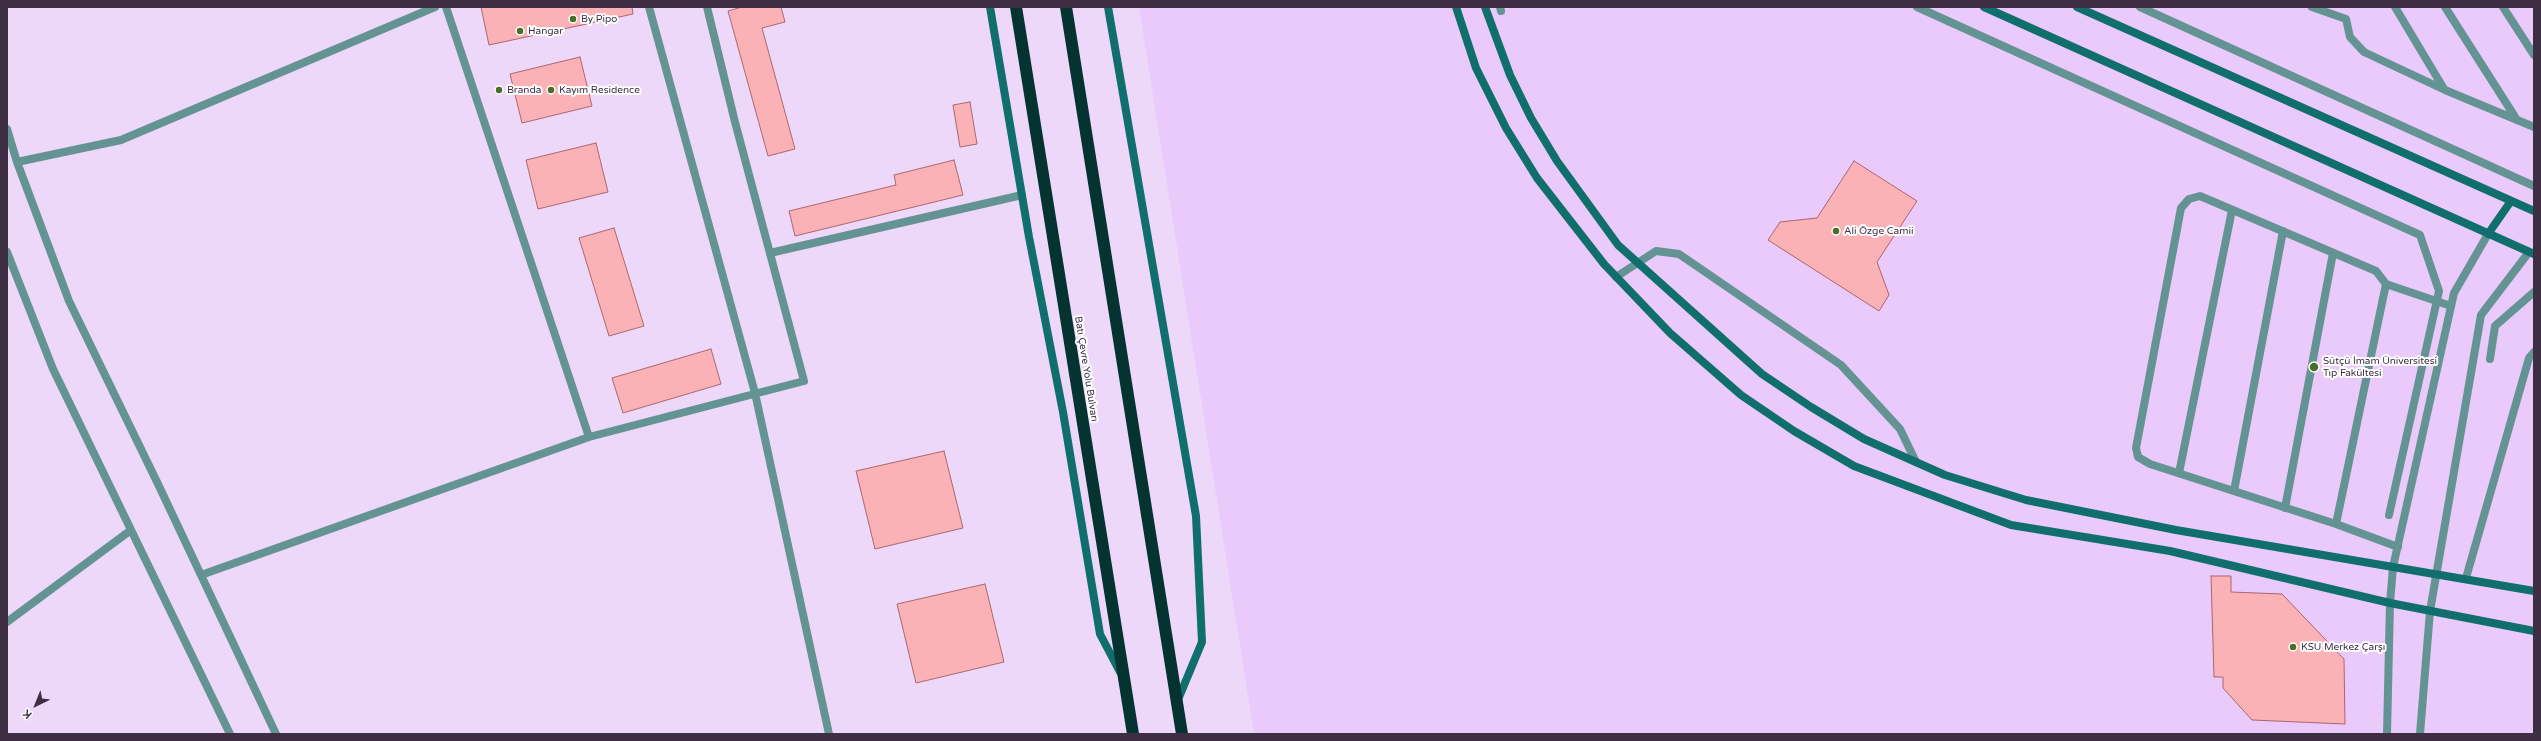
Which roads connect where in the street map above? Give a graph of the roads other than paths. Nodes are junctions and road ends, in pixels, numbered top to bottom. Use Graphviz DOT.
graph roads {
  1 [pos="435,7"];
  2 [pos="446,7"];
  3 [pos="649,7"];
  4 [pos="707,7"];
  5 [pos="990,7"];
  6 [pos="1016,7"];
  7 [pos="1066,7"];
  8 [pos="1108,7"];
  9 [pos="1456,7"];
  10 [pos="1485,7"];
  11 [pos="1917,7"];
  12 [pos="1984,7"];
  13 [pos="2077,7"];
  14 [pos="2140,7"];
  15 [pos="2312,7"];
  16 [pos="2395,7"];
  17 [pos="2445,7"];
  18 [pos="2503,7"];
  19 [pos="2534,55"];
  20 [pos="2445,90"];
  21 [pos="2517,120"];
  22 [pos="2534,127"];
  23 [pos="7,129"];
  24 [pos="17,162"];
  25 [pos="2534,186"];
  26 [pos="1022,195"];
  27 [pos="2511,201"];
  28 [pos="2232,210"];
  29 [pos="2534,211"];
  30 [pos="2284,231"];
  31 [pos="2488,234"];
  32 [pos="7,252"];
  33 [pos="770,252"];
  34 [pos="2333,253"];
  35 [pos="2532,253"];
  36 [pos="1636,262"];
  37 [pos="1616,277"];
  38 [pos="2386,284"];
  39 [pos="2534,292"];
  40 [pos="2437,301"];
  41 [pos="2451,306"];
  42 [pos="2534,352"];
  43 [pos="2490,359"];
  44 [pos="755,393"];
  45 [pos="589,437"];
  46 [pos="1916,462"];
  47 [pos="2179,474"];
  48 [pos="2234,492"];
  49 [pos="2285,508"];
  50 [pos="2390,515"];
  51 [pos="2336,524"];
  52 [pos="131,530"];
  53 [pos="2398,547"];
  54 [pos="2394,568"];
  55 [pos="2436,573"];
  56 [pos="201,575"];
  57 [pos="2466,578"];
  58 [pos="2534,590"];
  59 [pos="2390,603"];
  60 [pos="2430,611"];
  61 [pos="7,622"];
  62 [pos="2534,631"];
  63 [pos="1124,680"];
  64 [pos="1177,703"];
  65 [pos="230,734"];
  66 [pos="276,734"];
  67 [pos="829,734"];
  68 [pos="1134,734"];
  69 [pos="1182,734"];
  70 [pos="2387,734"];
  71 [pos="2420,734"];
  1 -- 24 [label="street"];
  2 -- 45 [label="street"];
  3 -- 44 [label="street"];
  4 -- 33 [label="street"];
  5 -- 26 [label="street"];
  6 -- 63 [label="highway, Batı Çevre Yolu Bulvarı"];
  7 -- 64 [label="highway"];
  8 -- 64 [label="street"];
  9 -- 37 [label="street"];
  10 -- 36 [label="street"];
  11 -- 40 [label="street"];
  12 -- 31 [label="street"];
  13 -- 27 [label="street"];
  14 -- 25 [label="street"];
  15 -- 20 [label="street"];
  16 -- 20 [label="street"];
  17 -- 21 [label="street"];
  18 -- 19 [label="street"];
  20 -- 21 [label="street"];
  21 -- 22 [label="street"];
  23 -- 24 [label="street"];
  24 -- 56 [label="street"];
  26 -- 33 [label="street"];
  26 -- 63 [label="street"];
  27 -- 29 [label="street"];
  27 -- 31 [label="street"];
  28 -- 30 [label="street"];
  28 -- 47 [label="street"];
  28 -- 47 [label="street"];
  30 -- 34 [label="street"];
  30 -- 48 [label="street"];
  31 -- 35 [label="street"];
  31 -- 41 [label="street"];
  32 -- 52 [label="street"];
  33 -- 44 [label="street"];
  34 -- 38 [label="street"];
  34 -- 49 [label="street"];
  35 -- 55 [label="street"];
  36 -- 37 [label="street"];
  36 -- 46 [label="street"];
  36 -- 46 [label="street"];
  37 -- 59 [label="street"];
  38 -- 40 [label="street"];
  38 -- 51 [label="street"];
  39 -- 43 [label="street"];
  40 -- 41 [label="street"];
  40 -- 50 [label="street"];
  41 -- 53 [label="street"];
  42 -- 57 [label="street"];
  44 -- 45 [label="street"];
  44 -- 67 [label="street"];
  45 -- 56 [label="street"];
  46 -- 54 [label="street"];
  47 -- 48 [label="street"];
  48 -- 49 [label="street"];
  49 -- 51 [label="street"];
  51 -- 53 [label="street"];
  52 -- 61 [label="street"];
  52 -- 65 [label="street"];
  53 -- 54 [label="street"];
  54 -- 55 [label="street"];
  54 -- 59 [label="street"];
  55 -- 57 [label="street"];
  55 -- 60 [label="street"];
  56 -- 66 [label="street"];
  57 -- 58 [label="street"];
  59 -- 60 [label="street"];
  59 -- 70 [label="street"];
  60 -- 62 [label="street"];
  60 -- 71 [label="street"];
  63 -- 68 [label="highway, Batı Çevre Yolu Bulvarı"];
  64 -- 69 [label="highway"];
}
